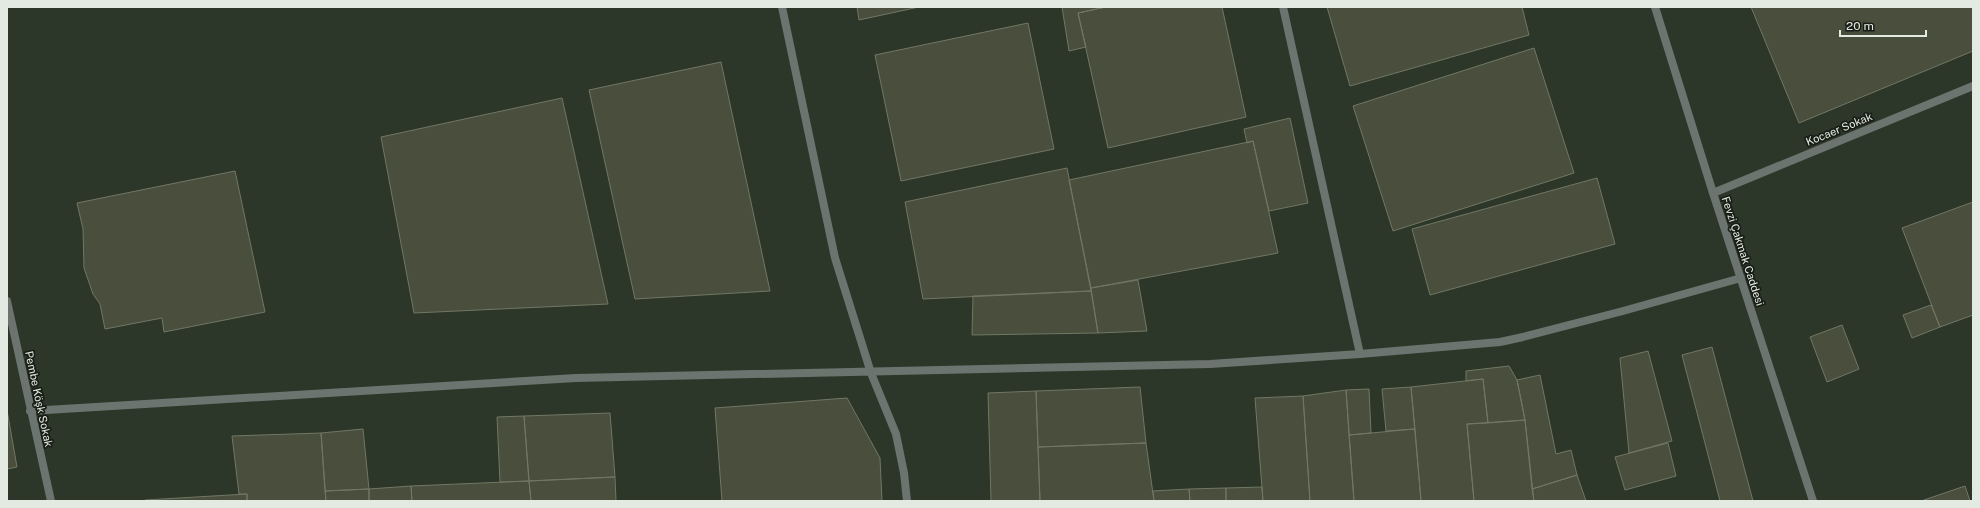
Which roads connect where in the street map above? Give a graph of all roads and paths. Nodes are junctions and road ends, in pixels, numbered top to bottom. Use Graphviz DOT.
graph roads {
  1 [pos="782,7"];
  2 [pos="1284,7"];
  3 [pos="1655,7"];
  4 [pos="1973,86"];
  5 [pos="1713,193"];
  6 [pos="1741,278"];
  7 [pos="7,301"];
  8 [pos="1360,354"];
  9 [pos="871,373"];
  10 [pos="30,411"];
  11 [pos="51,501"];
  12 [pos="907,501"];
  13 [pos="1813,501"];
  1 -- 9 [label="street"];
  2 -- 8 [label="street"];
  3 -- 5 [label="street, Fevzi Çakmak Caddesi"];
  4 -- 5 [label="street, Kocaer Sokak"];
  5 -- 6 [label="street, Fevzi Çakmak Caddesi"];
  6 -- 8 [label="street"];
  6 -- 13 [label="street, Fevzi Çakmak Caddesi"];
  7 -- 10 [label="street, Pembe Köşk Sokak"];
  8 -- 9 [label="street"];
  9 -- 10 [label="street"];
  9 -- 12 [label="street"];
  10 -- 11 [label="street, Pembe Köşk Sokak"];
}
